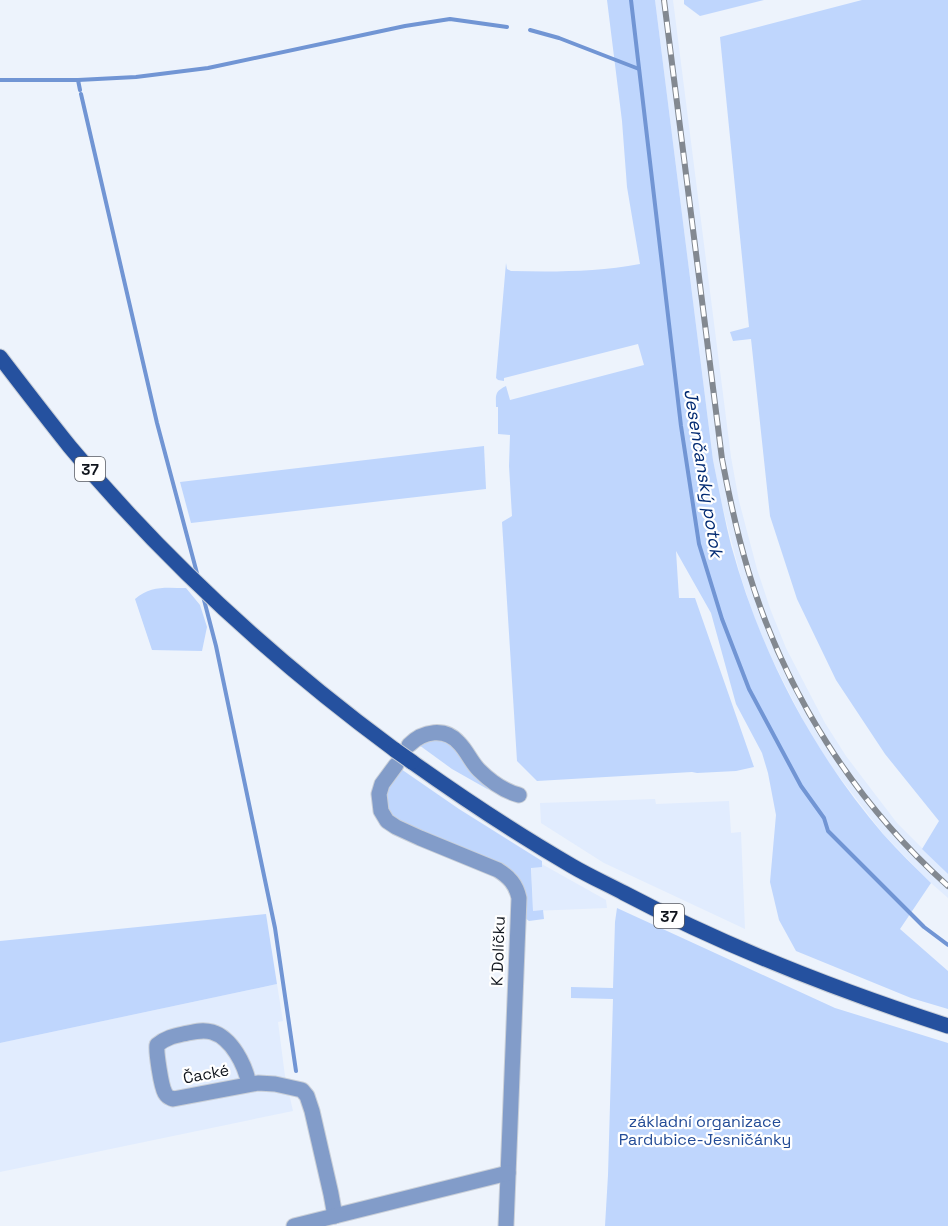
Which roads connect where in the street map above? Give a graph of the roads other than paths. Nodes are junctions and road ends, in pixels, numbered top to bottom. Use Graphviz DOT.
graph roads {
  1 [pos="0,357"];
  2 [pos="400,753"];
  3 [pos="519,795"];
  4 [pos="948,1026"];
  5 [pos="249,1084"];
  6 [pos="508,1173"];
  7 [pos="335,1216"];
  8 [pos="294,1226"];
  9 [pos="506,1226"];
  1 -- 2 [label="main road, 37"];
  2 -- 3 [label="street"];
  2 -- 4 [label="main road, 37, bridge"];
  2 -- 6 [label="street, K Dolíčku"];
  5 -- 5 [label="street, Čacké"];
  5 -- 7 [label="street, Čacké"];
  6 -- 7 [label="street"];
  6 -- 9 [label="street, K Dolíčku"];
  7 -- 8 [label="street"];
}
